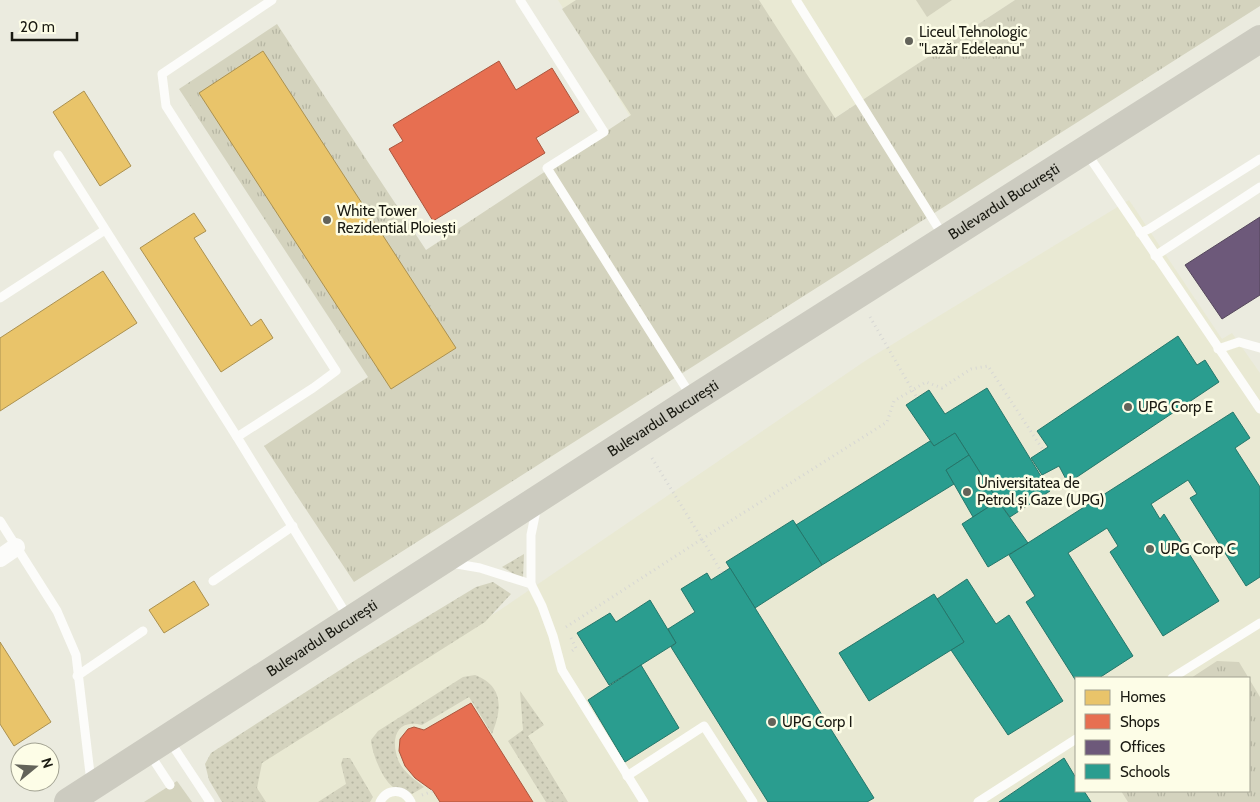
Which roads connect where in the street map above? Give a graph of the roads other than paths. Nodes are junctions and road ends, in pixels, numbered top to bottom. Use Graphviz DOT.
graph roads {
  1 [pos="520,0"];
  2 [pos="796,0"];
  3 [pos="269,1"];
  4 [pos="1260,39"];
  5 [pos="1085,149"];
  6 [pos="58,155"];
  7 [pos="1260,159"];
  8 [pos="1260,188"];
  9 [pos="105,230"];
  10 [pos="1140,233"];
  11 [pos="945,239"];
  12 [pos="1155,256"];
  13 [pos="0,298"];
  14 [pos="1260,348"];
  15 [pos="1218,349"];
  16 [pos="692,398"];
  17 [pos="1260,409"];
  18 [pos="237,438"];
  19 [pos="538,499"];
  20 [pos="0,521"];
  21 [pos="293,526"];
  22 [pos="16,547"];
  23 [pos="0,558"];
  24 [pos="440,562"];
  25 [pos="212,582"];
  26 [pos="530,584"];
  27 [pos="350,619"];
  28 [pos="1259,626"];
  29 [pos="143,631"];
  30 [pos="77,676"];
  31 [pos="1174,677"];
  32 [pos="1075,740"];
  33 [pos="157,744"];
  34 [pos="627,776"];
  35 [pos="170,785"];
  36 [pos="92,787"];
  37 [pos="68,802"];
  38 [pos="210,802"];
  39 [pos="380,802"];
  40 [pos="411,802"];
  41 [pos="644,802"];
  42 [pos="753,802"];
  43 [pos="978,802"];
  1 -- 16 [label="lane"];
  2 -- 11 [label="lane"];
  3 -- 18 [label="lane"];
  4 -- 5 [label="main road, Bulevardul București"];
  5 -- 10 [label="lane"];
  5 -- 11 [label="main road, Bulevardul București"];
  6 -- 9 [label="lane"];
  7 -- 10 [label="lane"];
  8 -- 12 [label="lane"];
  9 -- 13 [label="lane"];
  9 -- 18 [label="lane"];
  10 -- 12 [label="lane"];
  11 -- 16 [label="main road, Bulevardul București"];
  12 -- 15 [label="lane"];
  14 -- 15 [label="lane"];
  15 -- 17 [label="lane"];
  16 -- 19 [label="main road, Bulevardul București"];
  18 -- 21 [label="lane"];
  19 -- 24 [label="main road, Bulevardul București"];
  19 -- 26 [label="lane"];
  20 -- 22 [label="lane"];
  21 -- 25 [label="lane"];
  21 -- 27 [label="lane"];
  22 -- 23 [label="street"];
  22 -- 30 [label="lane"];
  24 -- 26 [label="lane"];
  24 -- 27 [label="main road, Bulevardul București"];
  26 -- 34 [label="lane"];
  27 -- 33 [label="main road, Bulevardul București"];
  28 -- 31 [label="lane"];
  29 -- 30 [label="lane"];
  30 -- 36 [label="lane"];
  32 -- 43 [label="lane"];
  33 -- 35 [label="lane"];
  33 -- 36 [label="main road, Bulevardul București"];
  33 -- 38 [label="lane"];
  34 -- 41 [label="lane"];
  34 -- 42 [label="lane"];
  36 -- 37 [label="main road, Bulevardul București"];
  39 -- 40 [label="lane"];
}
